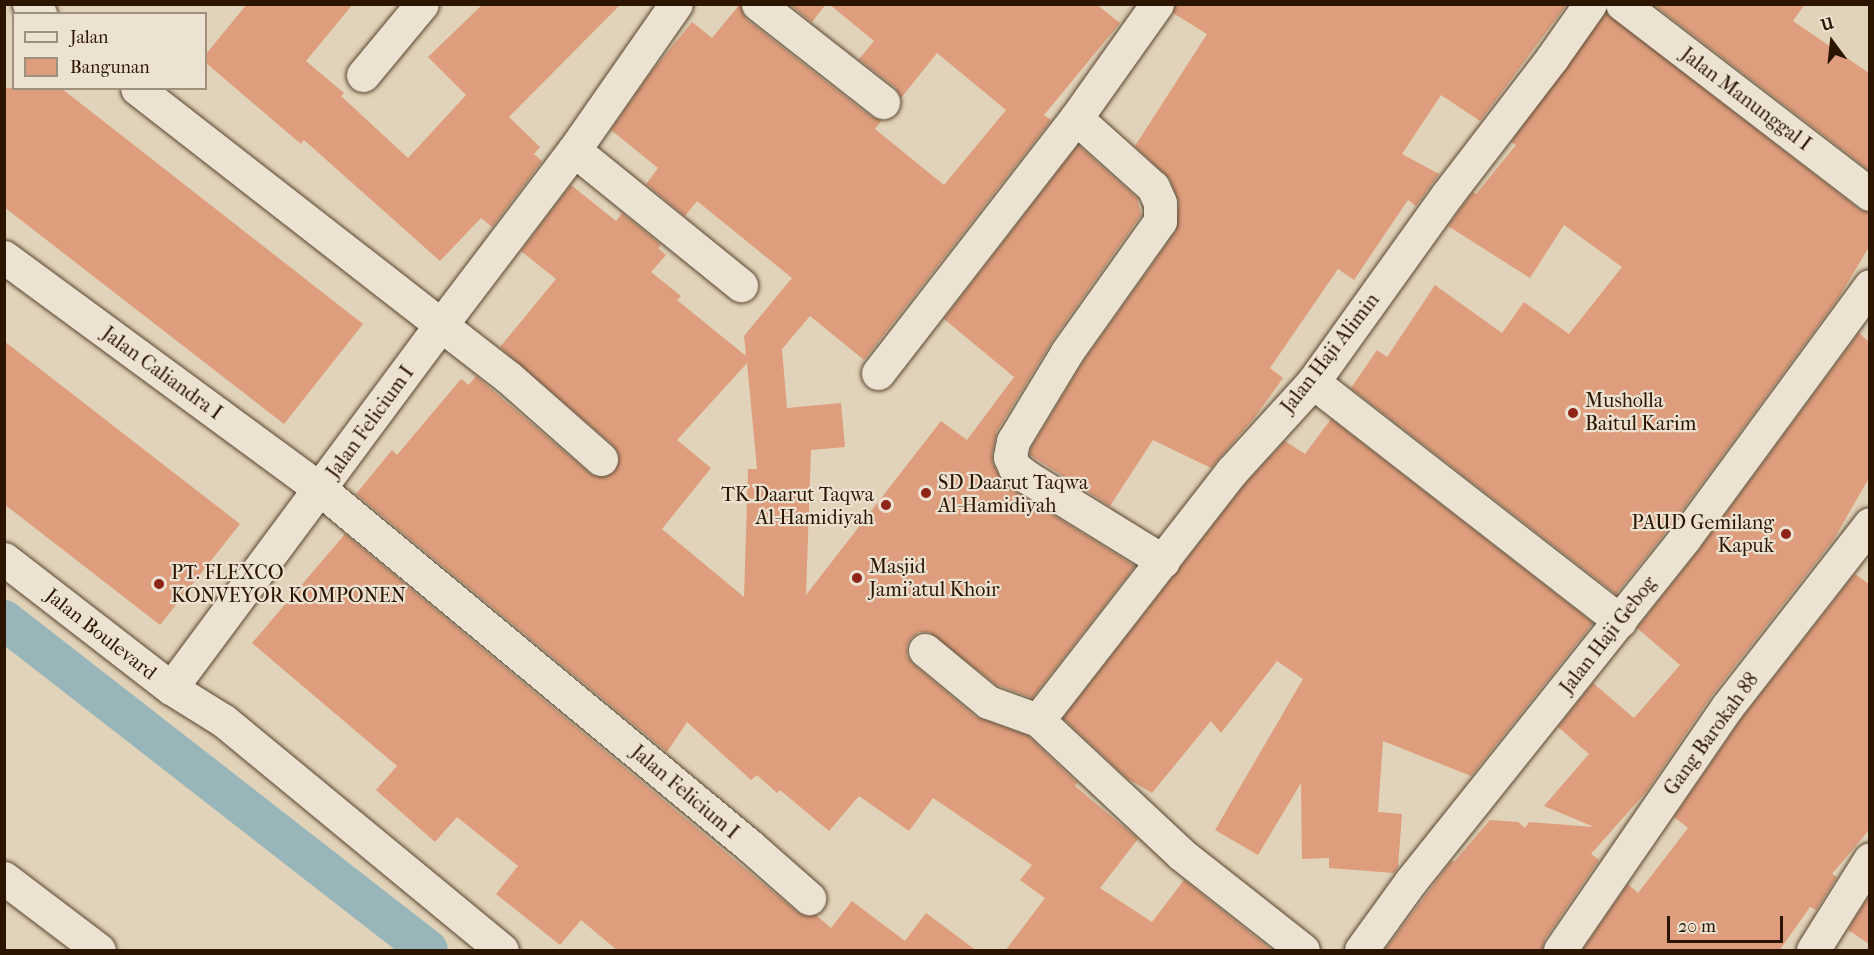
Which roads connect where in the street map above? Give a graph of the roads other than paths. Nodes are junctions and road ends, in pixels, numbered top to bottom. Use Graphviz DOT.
graph roads {
  1 [pos="422,4"];
  2 [pos="676,4"];
  3 [pos="758,4"];
  4 [pos="1157,4"];
  5 [pos="1590,4"];
  6 [pos="1622,4"];
  7 [pos="363,75"];
  8 [pos="139,90"];
  9 [pos="883,102"];
  10 [pos="1076,118"];
  11 [pos="574,150"];
  12 [pos="1869,194"];
  13 [pos="4,257"];
  14 [pos="741,285"];
  15 [pos="1869,286"];
  16 [pos="441,325"];
  17 [pos="878,373"];
  18 [pos="1313,382"];
  19 [pos="601,459"];
  20 [pos="320,489"];
  21 [pos="1869,524"];
  22 [pos="4,560"];
  23 [pos="1163,561"];
  24 [pos="1620,621"];
  25 [pos="925,650"];
  26 [pos="171,688"];
  27 [pos="1038,720"];
  28 [pos="1869,859"];
  29 [pos="4,878"];
  30 [pos="809,898"];
  31 [pos="99,951"];
  32 [pos="502,951"];
  33 [pos="1303,951"];
  34 [pos="1360,951"];
  35 [pos="1560,951"];
  36 [pos="1813,951"];
  1 -- 7 [label="street"];
  2 -- 11 [label="street, Jalan Felicium I"];
  3 -- 9 [label="street"];
  4 -- 10 [label="street"];
  5 -- 18 [label="street, Jalan Haji Alimin"];
  6 -- 12 [label="street, Jalan Manunggal I"];
  8 -- 16 [label="street"];
  10 -- 17 [label="street"];
  10 -- 23 [label="street"];
  11 -- 14 [label="street"];
  11 -- 16 [label="street, Jalan Felicium I"];
  13 -- 20 [label="street, Jalan Caliandra I"];
  15 -- 24 [label="street, Jalan Haji Gebog"];
  16 -- 19 [label="street"];
  16 -- 20 [label="street, Jalan Felicium I"];
  18 -- 23 [label="street, Jalan Haji Alimin"];
  18 -- 24 [label="street"];
  20 -- 26 [label="street, Jalan Boulevard"];
  20 -- 30 [label="street, Jalan Felicium I"];
  21 -- 35 [label="street, Gang Barokah 88"];
  22 -- 26 [label="street, Jalan Boulevard"];
  23 -- 27 [label="street, Jalan Haji Alimin"];
  24 -- 34 [label="street, Jalan Haji Gebog"];
  25 -- 27 [label="street"];
  26 -- 32 [label="street"];
  27 -- 33 [label="street"];
  28 -- 36 [label="street"];
  29 -- 31 [label="street"];
}
